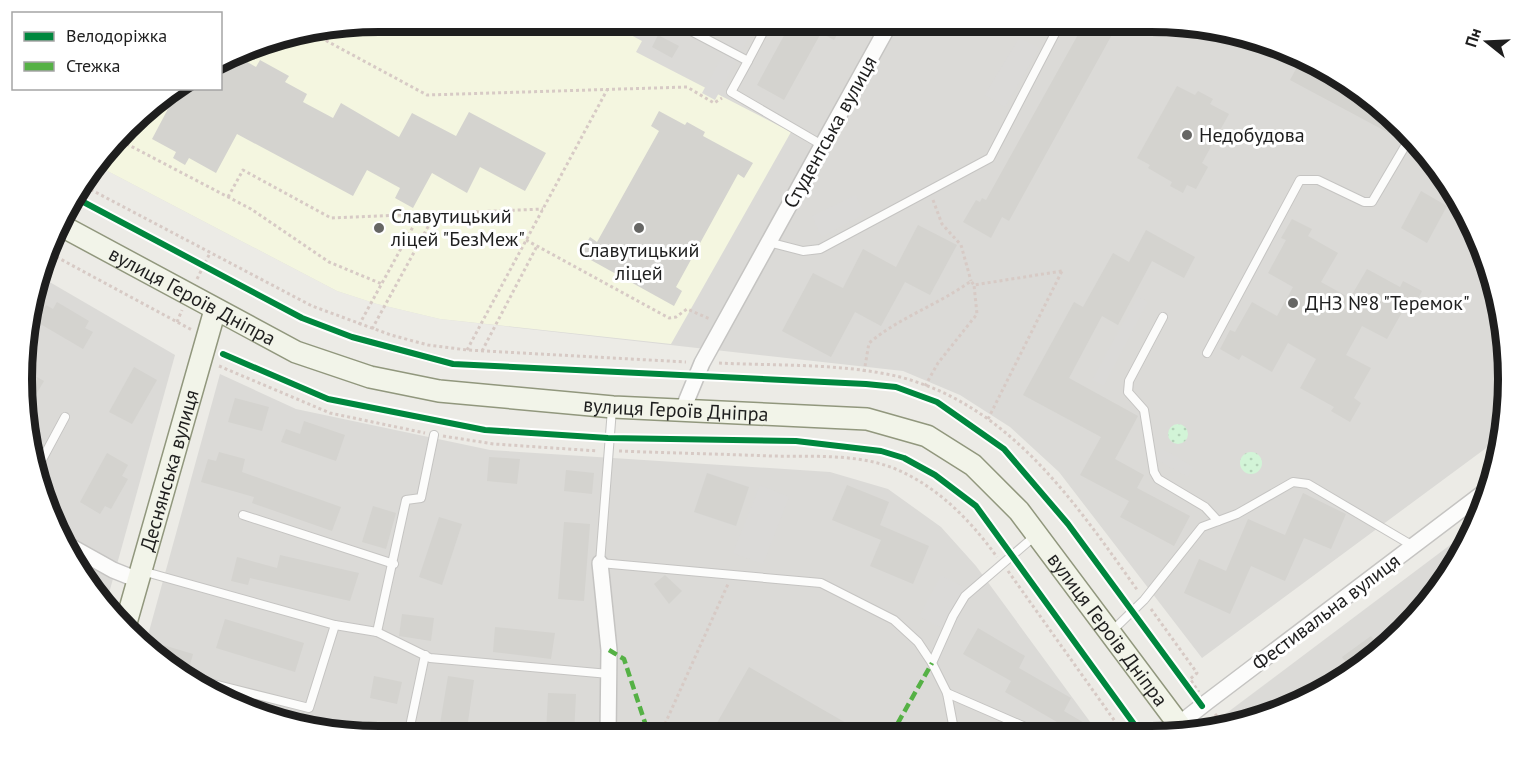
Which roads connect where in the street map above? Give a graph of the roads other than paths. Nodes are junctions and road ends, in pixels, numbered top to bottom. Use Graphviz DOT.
graph roads {
  1 [pos="693,32"];
  2 [pos="763,32"];
  3 [pos="885,32"];
  4 [pos="1056,32"];
  5 [pos="748,61"];
  6 [pos="1406,144"];
  7 [pos="822,145"];
  8 [pos="66,228"];
  9 [pos="768,242"];
  10 [pos="215,310"];
  11 [pos="1163,317"];
  12 [pos="1207,353"];
  13 [pos="613,407"];
  14 [pos="683,409"];
  15 [pos="65,417"];
  16 [pos="434,435"];
  17 [pos="41,461"];
  18 [pos="1476,498"];
  19 [pos="243,515"];
  20 [pos="1218,521"];
  21 [pos="1037,534"];
  22 [pos="1413,546"];
  23 [pos="76,549"];
  24 [pos="394,564"];
  25 [pos="600,564"];
  26 [pos="139,576"];
  27 [pos="127,618"];
  28 [pos="335,625"];
  29 [pos="377,632"];
  30 [pos="1111,632"];
  31 [pos="425,655"];
  32 [pos="932,663"];
  33 [pos="609,674"];
  34 [pos="212,684"];
  35 [pos="947,693"];
  36 [pos="1185,725"];
  37 [pos="410,726"];
  38 [pos="608,726"];
  39 [pos="953,726"];
  40 [pos="1023,726"];
  41 [pos="1175,726"];
  1 -- 5 [label="lane"];
  2 -- 5 [label="lane"];
  3 -- 7 [label="street, Студентська вулиця"];
  4 -- 9 [label="lane"];
  5 -- 7 [label="lane"];
  6 -- 12 [label="lane"];
  7 -- 9 [label="street, Студентська вулиця"];
  8 -- 10 [label="street, вулиця Героїв Дніпра"];
  9 -- 14 [label="street, Студентська вулиця"];
  10 -- 13 [label="street, вулиця Героїв Дніпра"];
  10 -- 26 [label="street, Деснянська вулиця"];
  11 -- 20 [label="lane"];
  13 -- 14 [label="street, вулиця Героїв Дніпра"];
  13 -- 25 [label="lane"];
  14 -- 21 [label="street, вулиця Героїв Дніпра"];
  15 -- 17 [label="lane"];
  16 -- 24 [label="lane"];
  18 -- 22 [label="street, Фестивальна вулиця"];
  19 -- 24 [label="lane"];
  20 -- 22 [label="lane"];
  20 -- 30 [label="lane"];
  21 -- 30 [label="street, вулиця Героїв Дніпра"];
  21 -- 32 [label="lane"];
  22 -- 36 [label="street, Фестивальна вулиця"];
  23 -- 26 [label="street"];
  24 -- 29 [label="lane"];
  25 -- 32 [label="lane"];
  25 -- 33 [label="street"];
  26 -- 27 [label="street, Деснянська вулиця"];
  26 -- 28 [label="lane"];
  28 -- 29 [label="lane"];
  28 -- 34 [label="lane"];
  29 -- 31 [label="lane"];
  30 -- 41 [label="street, вулиця Героїв Дніпра"];
  31 -- 33 [label="lane"];
  31 -- 37 [label="lane"];
  32 -- 35 [label="lane"];
  33 -- 38 [label="street"];
  35 -- 39 [label="lane"];
  35 -- 40 [label="lane"];
}
